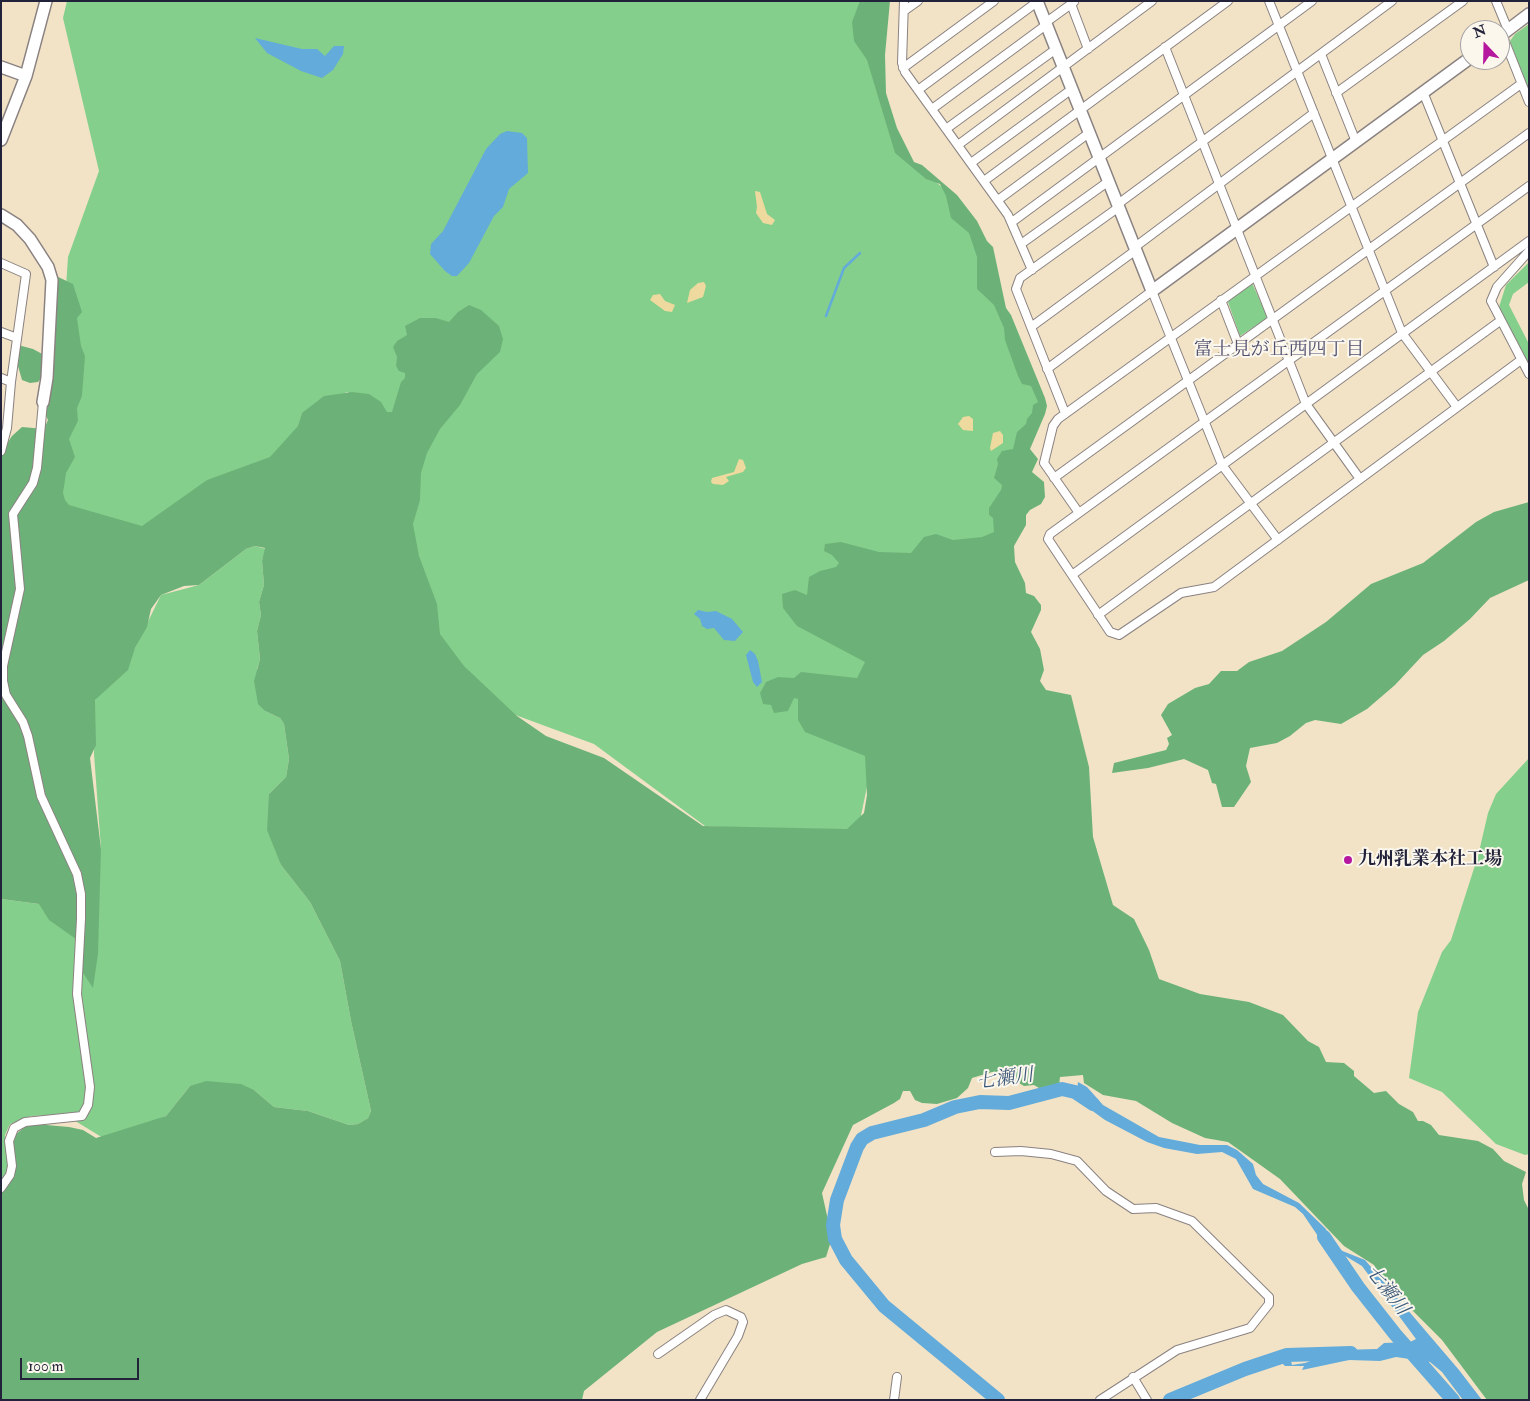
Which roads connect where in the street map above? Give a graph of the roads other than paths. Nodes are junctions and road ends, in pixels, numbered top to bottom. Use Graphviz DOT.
graph roads {
  1 [pos="46,1"];
  2 [pos="904,1"];
  3 [pos="918,1"];
  4 [pos="994,1"];
  5 [pos="1152,1"];
  6 [pos="1228,1"];
  7 [pos="1269,1"];
  8 [pos="1312,1"];
  9 [pos="1392,1"];
  10 [pos="1463,1"];
  11 [pos="1496,1"];
  12 [pos="1037,2"];
  13 [pos="1072,3"];
  14 [pos="904,12"];
  15 [pos="1529,14"];
  16 [pos="1500,20"];
  17 [pos="1046,24"];
  18 [pos="1279,26"];
  19 [pos="1510,28"];
  20 [pos="1164,47"];
  21 [pos="1056,49"];
  22 [pos="1088,49"];
  23 [pos="1510,52"];
  24 [pos="1321,54"];
  25 [pos="1460,65"];
  26 [pos="1,67"];
  27 [pos="903,68"];
  28 [pos="1063,68"];
  29 [pos="1297,71"];
  30 [pos="26,76"];
  31 [pos="1522,84"];
  32 [pos="1072,89"];
  33 [pos="918,90"];
  34 [pos="1423,92"];
  35 [pos="1336,93"];
  36 [pos="1184,95"];
  37 [pos="1529,102"];
  38 [pos="932,109"];
  39 [pos="1080,110"];
  40 [pos="1314,114"];
  41 [pos="946,129"];
  42 [pos="1090,133"];
  43 [pos="1529,133"];
  44 [pos="1,140"];
  45 [pos="1442,140"];
  46 [pos="1202,142"];
  47 [pos="1356,142"];
  48 [pos="958,145"];
  49 [pos="1099,157"];
  50 [pos="1332,159"];
  51 [pos="970,163"];
  52 [pos="984,181"];
  53 [pos="1109,182"];
  54 [pos="1460,183"];
  55 [pos="1219,184"];
  56 [pos="1529,186"];
  57 [pos="998,200"];
  58 [pos="1118,205"];
  59 [pos="1351,206"];
  60 [pos="1,215"];
  61 [pos="1012,222"];
  62 [pos="1476,224"];
  63 [pos="1237,229"];
  64 [pos="1529,241"];
  65 [pos="1021,244"];
  66 [pos="1135,248"];
  67 [pos="1369,249"];
  68 [pos="1529,251"];
  69 [pos="1,263"];
  70 [pos="1494,267"];
  71 [pos="1032,270"];
  72 [pos="1255,276"];
  73 [pos="1385,290"];
  74 [pos="1152,291"];
  75 [pos="1221,300"];
  76 [pos="1272,319"];
  77 [pos="1500,321"];
  78 [pos="1031,327"];
  79 [pos="1,332"];
  80 [pos="1402,334"];
  81 [pos="1170,336"];
  82 [pos="17,338"];
  83 [pos="1238,344"];
  84 [pos="1521,360"];
  85 [pos="1289,361"];
  86 [pos="1047,369"];
  87 [pos="1430,372"];
  88 [pos="1529,374"];
  89 [pos="1,378"];
  90 [pos="1188,380"];
  91 [pos="11,382"];
  92 [pos="43,402"];
  93 [pos="1306,404"];
  94 [pos="1457,407"];
  95 [pos="1065,413"];
  96 [pos="1205,422"];
  97 [pos="4,427"];
  98 [pos="1334,442"];
  99 [pos="1,451"];
  100 [pos="1222,465"];
  101 [pos="1054,478"];
  102 [pos="1360,479"];
  103 [pos="1250,503"];
  104 [pos="1079,512"];
  105 [pos="1278,540"];
  106 [pos="1072,575"];
  107 [pos="1098,614"];
  108 [pos="995,1152"];
  109 [pos="1,1188"];
  110 [pos="658,1354"];
  111 [pos="897,1376"];
  112 [pos="1133,1377"];
  113 [pos="700,1400"];
  114 [pos="894,1400"];
  115 [pos="1100,1400"];
  116 [pos="1147,1400"];
  1 -- 30 [label="street"];
  2 -- 14 [label="street"];
  3 -- 14 [label="street"];
  4 -- 27 [label="street"];
  5 -- 22 [label="street"];
  6 -- 20 [label="street"];
  7 -- 18 [label="street"];
  8 -- 18 [label="street"];
  9 -- 24 [label="street"];
  10 -- 35 [label="street"];
  11 -- 16 [label="street"];
  12 -- 17 [label="street"];
  12 -- 33 [label="street"];
  13 -- 17 [label="street"];
  13 -- 22 [label="street"];
  14 -- 27 [label="street"];
  15 -- 19 [label="street"];
  17 -- 21 [label="street"];
  17 -- 38 [label="street"];
  18 -- 29 [label="street"];
  18 -- 36 [label="street"];
  20 -- 36 [label="street"];
  20 -- 39 [label="street"];
  21 -- 28 [label="street"];
  21 -- 41 [label="street"];
  22 -- 28 [label="street"];
  23 -- 31 [label="street"];
  24 -- 29 [label="street"];
  24 -- 35 [label="street"];
  25 -- 34 [label="street"];
  26 -- 30 [label="street"];
  27 -- 33 [label="street"];
  28 -- 32 [label="street"];
  28 -- 48 [label="street"];
  29 -- 40 [label="street"];
  29 -- 46 [label="street"];
  30 -- 44 [label="street"];
  31 -- 37 [label="street"];
  31 -- 45 [label="street"];
  32 -- 39 [label="street"];
  32 -- 51 [label="street"];
  33 -- 38 [label="street"];
  34 -- 45 [label="street"];
  34 -- 47 [label="street"];
  35 -- 47 [label="street"];
  36 -- 46 [label="street"];
  36 -- 49 [label="street"];
  38 -- 41 [label="street"];
  39 -- 42 [label="street"];
  39 -- 52 [label="street"];
  40 -- 50 [label="street"];
  40 -- 55 [label="street"];
  41 -- 48 [label="street"];
  42 -- 49 [label="street"];
  42 -- 57 [label="street"];
  43 -- 54 [label="street"];
  45 -- 54 [label="street"];
  45 -- 59 [label="street"];
  46 -- 55 [label="street"];
  46 -- 58 [label="street"];
  47 -- 50 [label="street"];
  48 -- 51 [label="street"];
  49 -- 53 [label="street"];
  49 -- 61 [label="street"];
  50 -- 59 [label="street"];
  50 -- 63 [label="street"];
  51 -- 52 [label="street"];
  52 -- 57 [label="street"];
  53 -- 58 [label="street"];
  53 -- 65 [label="street"];
  54 -- 62 [label="street"];
  54 -- 67 [label="street"];
  55 -- 63 [label="street"];
  55 -- 66 [label="street"];
  56 -- 62 [label="street"];
  57 -- 61 [label="street"];
  58 -- 66 [label="street"];
  58 -- 71 [label="street"];
  59 -- 67 [label="street"];
  59 -- 72 [label="street"];
  60 -- 92 [label="street"];
  61 -- 65 [label="street"];
  62 -- 70 [label="street"];
  62 -- 73 [label="street"];
  63 -- 72 [label="street"];
  63 -- 74 [label="street"];
  64 -- 70 [label="street"];
  65 -- 71 [label="street"];
  66 -- 74 [label="street"];
  66 -- 78 [label="street"];
  67 -- 73 [label="street"];
  67 -- 76 [label="street"];
  68 -- 77 [label="street"];
  69 -- 82 [label="street"];
  70 -- 80 [label="street"];
  71 -- 78 [label="street"];
  72 -- 75 [label="street"];
  72 -- 76 [label="street"];
  73 -- 80 [label="street"];
  73 -- 85 [label="street"];
  74 -- 81 [label="street"];
  74 -- 86 [label="street"];
  75 -- 81 [label="street"];
  75 -- 83 [label="street"];
  76 -- 83 [label="street"];
  76 -- 85 [label="street"];
  77 -- 84 [label="street"];
  77 -- 87 [label="street"];
  78 -- 86 [label="street"];
  79 -- 82 [label="street"];
  80 -- 87 [label="street"];
  80 -- 93 [label="street"];
  81 -- 90 [label="street"];
  81 -- 95 [label="street"];
  82 -- 91 [label="street"];
  83 -- 90 [label="street"];
  84 -- 88 [label="street"];
  84 -- 94 [label="street"];
  85 -- 93 [label="street"];
  85 -- 96 [label="street"];
  86 -- 95 [label="street"];
  87 -- 94 [label="street"];
  87 -- 98 [label="street"];
  89 -- 91 [label="street"];
  90 -- 96 [label="street"];
  90 -- 101 [label="street"];
  91 -- 97 [label="street"];
  92 -- 109 [label="street"];
  93 -- 98 [label="street"];
  93 -- 100 [label="street"];
  94 -- 102 [label="street"];
  95 -- 101 [label="street"];
  96 -- 100 [label="street"];
  96 -- 104 [label="street"];
  97 -- 99 [label="street"];
  98 -- 102 [label="street"];
  98 -- 103 [label="street"];
  100 -- 103 [label="street"];
  100 -- 106 [label="street"];
  101 -- 104 [label="street"];
  102 -- 105 [label="street"];
  103 -- 105 [label="street"];
  103 -- 107 [label="street"];
  104 -- 106 [label="street"];
  105 -- 107 [label="street"];
  106 -- 107 [label="street"];
  108 -- 112 [label="street"];
  110 -- 113 [label="street"];
  111 -- 114 [label="street"];
  112 -- 115 [label="street"];
  112 -- 116 [label="street"];
}
